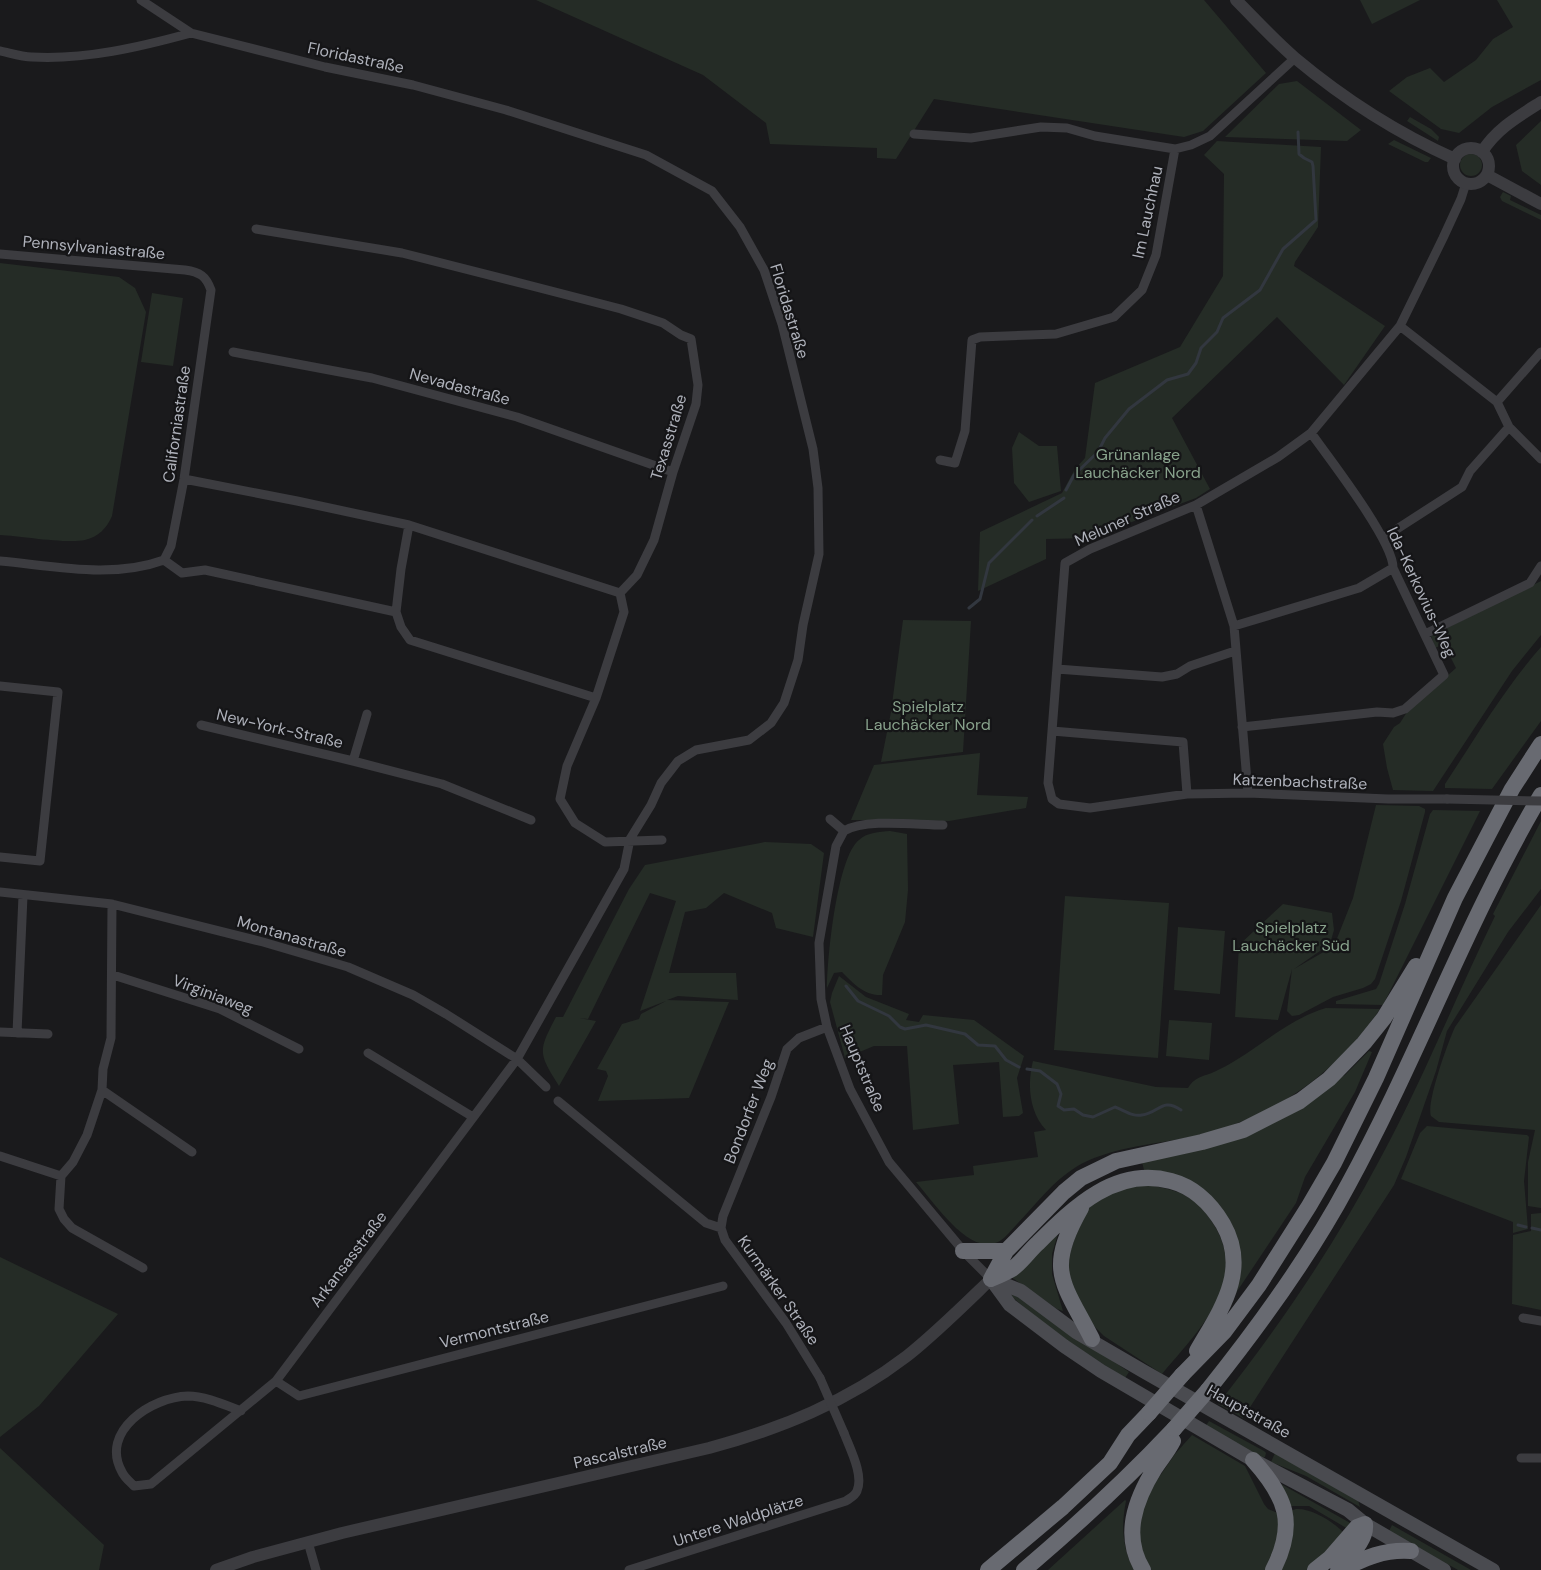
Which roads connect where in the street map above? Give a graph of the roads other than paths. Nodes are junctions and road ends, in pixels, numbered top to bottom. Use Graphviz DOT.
graph roads {
  1 [pos="141,0"];
  2 [pos="1236,0"];
  3 [pos="190,33"];
  4 [pos="0,51"];
  5 [pos="1295,58"];
  6 [pos="1541,102"];
  7 [pos="914,134"];
  8 [pos="1175,149"];
  9 [pos="1482,152"];
  10 [pos="1455,159"];
  11 [pos="1487,175"];
  12 [pos="1466,183"];
  13 [pos="1541,204"];
  14 [pos="256,229"];
  15 [pos="0,254"];
  16 [pos="211,290"];
  17 [pos="1400,326"];
  18 [pos="234,352"];
  19 [pos="1541,352"];
  20 [pos="1497,402"];
  21 [pos="1509,427"];
  22 [pos="1311,433"];
  23 [pos="1541,459"];
  24 [pos="940,460"];
  25 [pos="673,472"];
  26 [pos="184,479"];
  27 [pos="1196,505"];
  28 [pos="409,525"];
  29 [pos="1383,538"];
  30 [pos="164,560"];
  31 [pos="0,561"];
  32 [pos="1541,566"];
  33 [pos="1393,568"];
  34 [pos="620,593"];
  35 [pos="396,612"];
  36 [pos="1234,626"];
  37 [pos="1425,634"];
  38 [pos="1235,651"];
  39 [pos="1058,669"];
  40 [pos="0,686"];
  41 [pos="596,698"];
  42 [pos="367,714"];
  43 [pos="201,725"];
  44 [pos="1242,727"];
  45 [pos="1052,731"];
  46 [pos="1541,744"];
  47 [pos="353,761"];
  48 [pos="1248,793"];
  49 [pos="1187,794"];
  50 [pos="1541,795"];
  51 [pos="1541,801"];
  52 [pos="1059,804"];
  53 [pos="830,819"];
  54 [pos="531,820"];
  55 [pos="943,825"];
  56 [pos="844,831"];
  57 [pos="630,839"];
  58 [pos="662,840"];
  59 [pos="0,857"];
  60 [pos="0,892"];
  61 [pos="23,896"];
  62 [pos="112,904"];
  63 [pos="1435,941"];
  64 [pos="113,975"];
  65 [pos="827,1027"];
  66 [pos="0,1032"];
  67 [pos="17,1033"];
  68 [pos="48,1034"];
  69 [pos="299,1048"];
  70 [pos="368,1053"];
  71 [pos="516,1059"];
  72 [pos="546,1087"];
  73 [pos="102,1090"];
  74 [pos="558,1101"];
  75 [pos="473,1118"];
  76 [pos="192,1152"];
  77 [pos="0,1156"];
  78 [pos="61,1176"];
  79 [pos="1086,1200"];
  80 [pos="721,1228"];
  81 [pos="963,1251"];
  82 [pos="1006,1251"];
  83 [pos="143,1268"];
  84 [pos="991,1279"];
  85 [pos="723,1286"];
  86 [pos="1523,1318"];
  87 [pos="1541,1322"];
  88 [pos="1092,1340"];
  89 [pos="1143,1371"];
  90 [pos="1182,1375"];
  91 [pos="276,1381"];
  92 [pos="1130,1389"];
  93 [pos="241,1411"];
  94 [pos="1174,1429"];
  95 [pos="1272,1443"];
  96 [pos="1521,1458"];
  97 [pos="1541,1458"];
  98 [pos="1257,1462"];
  99 [pos="855,1495"];
  100 [pos="1375,1504"];
  101 [pos="1365,1524"];
  102 [pos="308,1542"];
  103 [pos="1411,1551"];
  104 [pos="216,1570"];
  105 [pos="316,1570"];
  106 [pos="629,1570"];
  107 [pos="988,1570"];
  108 [pos="1024,1570"];
  109 [pos="1143,1570"];
  110 [pos="1273,1570"];
  111 [pos="1314,1570"];
  112 [pos="1339,1570"];
  113 [pos="1444,1570"];
  114 [pos="1494,1570"];
  1 -- 3 [label="street, Floridastraße"];
  2 -- 5 [label="street"];
  3 -- 4 [label="street, Floridastraße"];
  3 -- 57 [label="street, Floridastraße"];
  5 -- 8 [label="street, Im Lauchhau"];
  5 -- 10 [label="street"];
  6 -- 9 [label="street"];
  7 -- 8 [label="street"];
  8 -- 24 [label="street, Im Lauchhau"];
  9 -- 10 [label="street"];
  9 -- 11 [label="street"];
  10 -- 12 [label="street"];
  11 -- 12 [label="street"];
  11 -- 13 [label="street"];
  12 -- 17 [label="street, Meluner Straße"];
  14 -- 25 [label="street, Texasstraße"];
  15 -- 16 [label="street, Pennsylvaniastraße"];
  16 -- 26 [label="street, Californiastraße"];
  17 -- 20 [label="street"];
  17 -- 22 [label="street, Meluner Straße"];
  18 -- 25 [label="street, Nevadastraße"];
  19 -- 20 [label="street"];
  20 -- 21 [label="street"];
  21 -- 23 [label="street"];
  21 -- 29 [label="street"];
  22 -- 27 [label="street, Meluner Straße"];
  22 -- 29 [label="street, Ida-Kerkovius-Weg"];
  25 -- 34 [label="street, Texasstraße"];
  26 -- 28 [label="street"];
  26 -- 30 [label="street, Californiastraße"];
  27 -- 36 [label="street"];
  27 -- 39 [label="street, Meluner Straße"];
  28 -- 34 [label="street"];
  28 -- 35 [label="street"];
  29 -- 33 [label="street, Ida-Kerkovius-Weg"];
  30 -- 31 [label="street"];
  30 -- 35 [label="street"];
  32 -- 37 [label="street"];
  33 -- 36 [label="street"];
  33 -- 37 [label="street, Ida-Kerkovius-Weg"];
  34 -- 41 [label="street"];
  35 -- 41 [label="street"];
  36 -- 38 [label="street"];
  37 -- 44 [label="street, Ida-Kerkovius-Weg"];
  38 -- 39 [label="street"];
  38 -- 44 [label="street"];
  39 -- 45 [label="street, Meluner Straße"];
  40 -- 59 [label="street"];
  41 -- 57 [label="street"];
  42 -- 47 [label="street, New-York-Straße"];
  43 -- 47 [label="street, New-York-Straße"];
  44 -- 48 [label="street"];
  45 -- 49 [label="street"];
  45 -- 52 [label="street, Meluner Straße"];
  46 -- 63 [label="highway"];
  47 -- 54 [label="street, New-York-Straße"];
  48 -- 49 [label="street, Katzenbachstraße"];
  48 -- 51 [label="street, Katzenbachstraße, bridge"];
  49 -- 52 [label="street, Katzenbachstraße"];
  50 -- 94 [label="highway, bridge"];
  53 -- 56 [label="street"];
  55 -- 56 [label="street"];
  56 -- 65 [label="street, Hauptstraße"];
  57 -- 58 [label="street"];
  57 -- 71 [label="street, Arkansasstraße"];
  60 -- 61 [label="street, Montanastraße"];
  61 -- 62 [label="street, Montanastraße"];
  61 -- 67 [label="street"];
  62 -- 64 [label="street"];
  62 -- 71 [label="street, Montanastraße"];
  63 -- 82 [label="highway"];
  63 -- 90 [label="highway"];
  64 -- 69 [label="street, Virginiaweg"];
  64 -- 73 [label="street"];
  65 -- 80 [label="street, Bondorfer Weg"];
  65 -- 81 [label="street, Hauptstraße"];
  66 -- 67 [label="street"];
  67 -- 68 [label="street"];
  70 -- 75 [label="street"];
  71 -- 72 [label="street, Montanastraße"];
  71 -- 75 [label="street, Arkansasstraße"];
  73 -- 76 [label="street"];
  73 -- 78 [label="street"];
  74 -- 80 [label="street, Kurmärker Straße"];
  75 -- 91 [label="street, Arkansasstraße"];
  77 -- 78 [label="street"];
  78 -- 83 [label="street"];
  79 -- 84 [label="highway"];
  79 -- 88 [label="highway"];
  79 -- 90 [label="highway"];
  80 -- 99 [label="street, Kurmärker Straße, bridge"];
  81 -- 82 [label="highway"];
  81 -- 84 [label="street, Hauptstraße"];
  82 -- 84 [label="highway"];
  84 -- 88 [label="main road, Hauptstraße"];
  84 -- 92 [label="main road, Hauptstraße"];
  84 -- 102 [label="street, Pascalstraße"];
  85 -- 91 [label="street, Vermontstraße"];
  86 -- 87 [label="street"];
  88 -- 89 [label="main road, Hauptstraße"];
  89 -- 92 [label="main road"];
  89 -- 95 [label="main road, Hauptstraße"];
  90 -- 107 [label="highway, bridge"];
  91 -- 93 [label="street, Arkansasstraße"];
  92 -- 98 [label="main road, Hauptstraße"];
  93 -- 93 [label="street, Arkansasstraße"];
  94 -- 108 [label="highway"];
  94 -- 109 [label="highway"];
  95 -- 98 [label="main road"];
  95 -- 100 [label="main road, Hauptstraße"];
  96 -- 97 [label="street"];
  98 -- 101 [label="main road, Hauptstraße"];
  98 -- 110 [label="highway"];
  99 -- 106 [label="street, Untere Waldplätze"];
  100 -- 101 [label="main road"];
  100 -- 114 [label="main road, Hauptstraße"];
  101 -- 103 [label="main road, Hauptstraße"];
  101 -- 111 [label="highway"];
  101 -- 112 [label="highway"];
  102 -- 104 [label="street, Pascalstraße"];
  102 -- 105 [label="street"];
  103 -- 112 [label="highway"];
  103 -- 113 [label="main road, Hauptstraße"];
}
